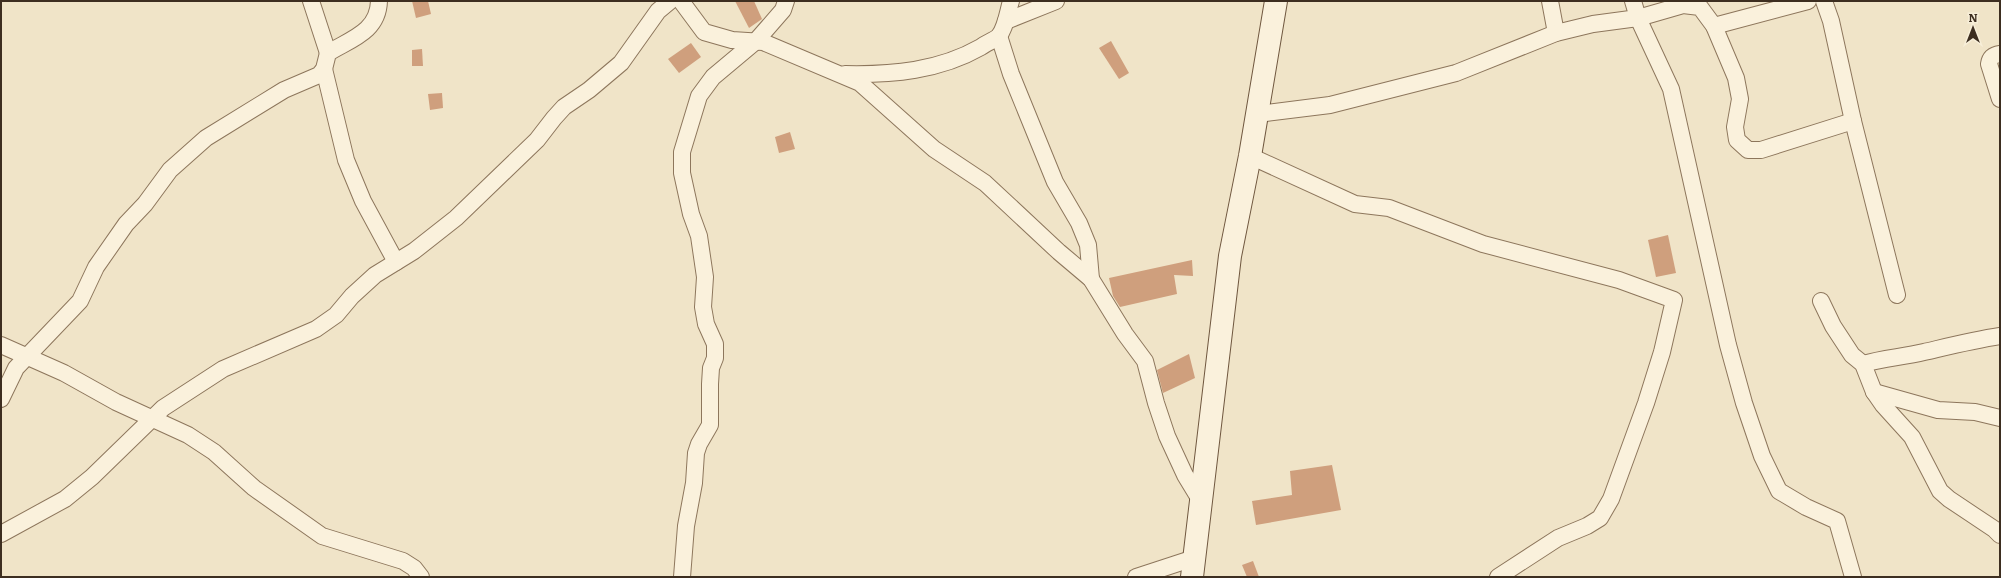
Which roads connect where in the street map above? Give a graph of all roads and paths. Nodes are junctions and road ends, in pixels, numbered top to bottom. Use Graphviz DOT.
graph roads {
  1 [pos="311,1"];
  2 [pos="379,1"];
  3 [pos="670,1"];
  4 [pos="681,1"];
  5 [pos="786,1"];
  6 [pos="1011,1"];
  7 [pos="1056,1"];
  8 [pos="1276,1"];
  9 [pos="1550,1"];
  10 [pos="1633,1"];
  11 [pos="1808,1"];
  12 [pos="1824,1"];
  13 [pos="1702,4"];
  14 [pos="1638,18"];
  15 [pos="1714,26"];
  16 [pos="1002,28"];
  17 [pos="1556,33"];
  18 [pos="756,41"];
  19 [pos="328,53"];
  20 [pos="2000,54"];
  21 [pos="324,69"];
  22 [pos="842,74"];
  23 [pos="2000,99"];
  24 [pos="1258,114"];
  25 [pos="1853,121"];
  26 [pos="1250,156"];
  27 [pos="396,262"];
  28 [pos="1091,279"];
  29 [pos="1897,295"];
  30 [pos="1821,301"];
  31 [pos="2000,336"];
  32 [pos="1,345"];
  33 [pos="26,356"];
  34 [pos="1863,364"];
  35 [pos="1874,392"];
  36 [pos="1,399"];
  37 [pos="2000,418"];
  38 [pos="153,419"];
  39 [pos="1202,503"];
  40 [pos="1,534"];
  41 [pos="2000,535"];
  42 [pos="1193,568"];
  43 [pos="421,577"];
  44 [pos="682,577"];
  45 [pos="1136,577"];
  46 [pos="1498,577"];
  47 [pos="1853,577"];
  1 -- 19 [label="street"];
  2 -- 19 [label="street"];
  3 -- 27 [label="street"];
  4 -- 18 [label="street"];
  5 -- 18 [label="street"];
  6 -- 16 [label="street"];
  7 -- 16 [label="street"];
  8 -- 24 [label="street"];
  9 -- 17 [label="street"];
  10 -- 14 [label="street"];
  11 -- 15 [label="street"];
  12 -- 25 [label="street"];
  13 -- 14 [label="street"];
  13 -- 15 [label="street"];
  14 -- 17 [label="street"];
  14 -- 47 [label="street"];
  15 -- 25 [label="street"];
  16 -- 22 [label="street"];
  16 -- 28 [label="street"];
  17 -- 24 [label="street"];
  18 -- 22 [label="street"];
  18 -- 44 [label="street"];
  19 -- 21 [label="street"];
  20 -- 23 [label="street"];
  21 -- 27 [label="street"];
  21 -- 33 [label="street"];
  22 -- 28 [label="street"];
  24 -- 26 [label="street"];
  25 -- 29 [label="street"];
  26 -- 39 [label="street"];
  26 -- 46 [label="street"];
  27 -- 38 [label="street"];
  28 -- 39 [label="street"];
  30 -- 34 [label="street"];
  31 -- 34 [label="street"];
  32 -- 33 [label="street"];
  33 -- 36 [label="street"];
  33 -- 38 [label="street"];
  34 -- 35 [label="street"];
  35 -- 37 [label="street"];
  35 -- 41 [label="street"];
  38 -- 40 [label="street"];
  38 -- 43 [label="street"];
  39 -- 42 [label="street"];
  42 -- 45 [label="street"];
}
